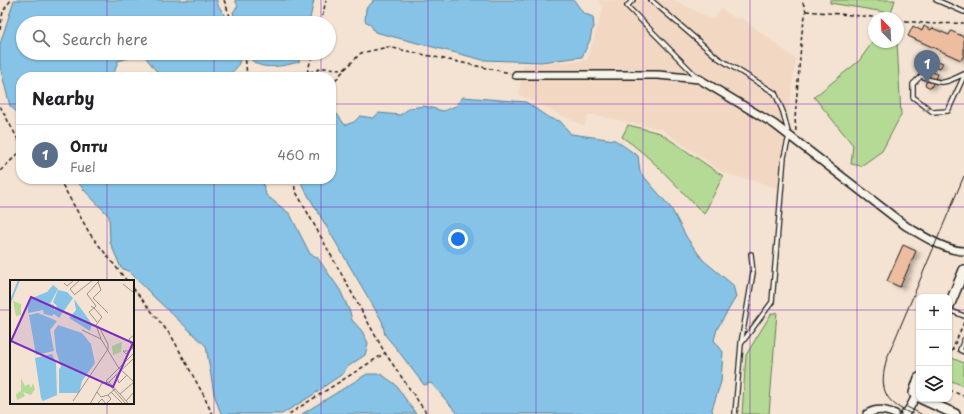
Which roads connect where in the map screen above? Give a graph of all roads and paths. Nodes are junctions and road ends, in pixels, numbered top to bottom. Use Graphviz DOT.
graph roads {
  1 [pos="11,0"];
  2 [pos="224,0"];
  3 [pos="326,0"];
  4 [pos="633,0"];
  5 [pos="651,0"];
  6 [pos="802,0"];
  7 [pos="936,0"];
  8 [pos="806,11"];
  9 [pos="964,12"];
  10 [pos="230,16"];
  11 [pos="323,16"];
  12 [pos="868,17"];
  13 [pos="904,21"];
  14 [pos="964,23"];
  15 [pos="0,30"];
  16 [pos="246,60"];
  17 [pos="311,60"];
  18 [pos="345,69"];
  19 [pos="247,72"];
  20 [pos="307,72"];
  21 [pos="310,72"];
  22 [pos="516,75"];
  23 [pos="964,75"];
  24 [pos="336,79"];
  25 [pos="699,79"];
  26 [pos="0,106"];
  27 [pos="16,136"];
  28 [pos="789,136"];
  29 [pos="796,141"];
  30 [pos="16,156"];
  31 [pos="0,171"];
  32 [pos="62,184"];
  33 [pos="294,184"];
  34 [pos="964,251"];
  35 [pos="751,254"];
  36 [pos="964,270"];
  37 [pos="127,280"];
  38 [pos="134,289"];
  39 [pos="952,299"];
  40 [pos="952,311"];
  41 [pos="964,316"];
  42 [pos="964,322"];
  43 [pos="964,340"];
  44 [pos="741,344"];
  45 [pos="952,351"];
  46 [pos="964,352"];
  47 [pos="386,353"];
  48 [pos="952,391"];
  49 [pos="964,396"];
  50 [pos="916,401"];
  51 [pos="930,402"];
  52 [pos="906,413"];
  53 [pos="212,414"];
  54 [pos="289,414"];
  55 [pos="427,414"];
  56 [pos="735,414"];
  57 [pos="867,414"];
  58 [pos="895,414"];
  59 [pos="955,414"];
  1 -- 15 [label="path"];
  2 -- 10 [label="path"];
  3 -- 11 [label="path"];
  4 -- 25 [label="lane"];
  5 -- 28 [label="lane"];
  6 -- 8 [label="path"];
  7 -- 9 [label="lane"];
  8 -- 12 [label="path"];
  8 -- 29 [label="path"];
  13 -- 14 [label="path"];
  16 -- 19 [label="path"];
  17 -- 20 [label="path"];
  18 -- 21 [label="path"];
  18 -- 22 [label="path"];
  18 -- 24 [label="path"];
  22 -- 25 [label="street"];
  23 -- 23 [label="lane, one-way"];
  25 -- 28 [label="street"];
  26 -- 27 [label="path"];
  28 -- 29 [label="street"];
  28 -- 44 [label="lane"];
  29 -- 34 [label="street"];
  30 -- 31 [label="path"];
  32 -- 37 [label="path"];
  33 -- 47 [label="path"];
  35 -- 44 [label="lane"];
  36 -- 39 [label="street"];
  38 -- 53 [label="path"];
  40 -- 41 [label="lane"];
  42 -- 45 [label="path"];
  43 -- 46 [label="lane"];
  44 -- 56 [label="lane"];
  47 -- 54 [label="path"];
  47 -- 55 [label="path"];
  48 -- 49 [label="path"];
  50 -- 52 [label="street"];
  51 -- 59 [label="street"];
  57 -- 58 [label="street"];
}
